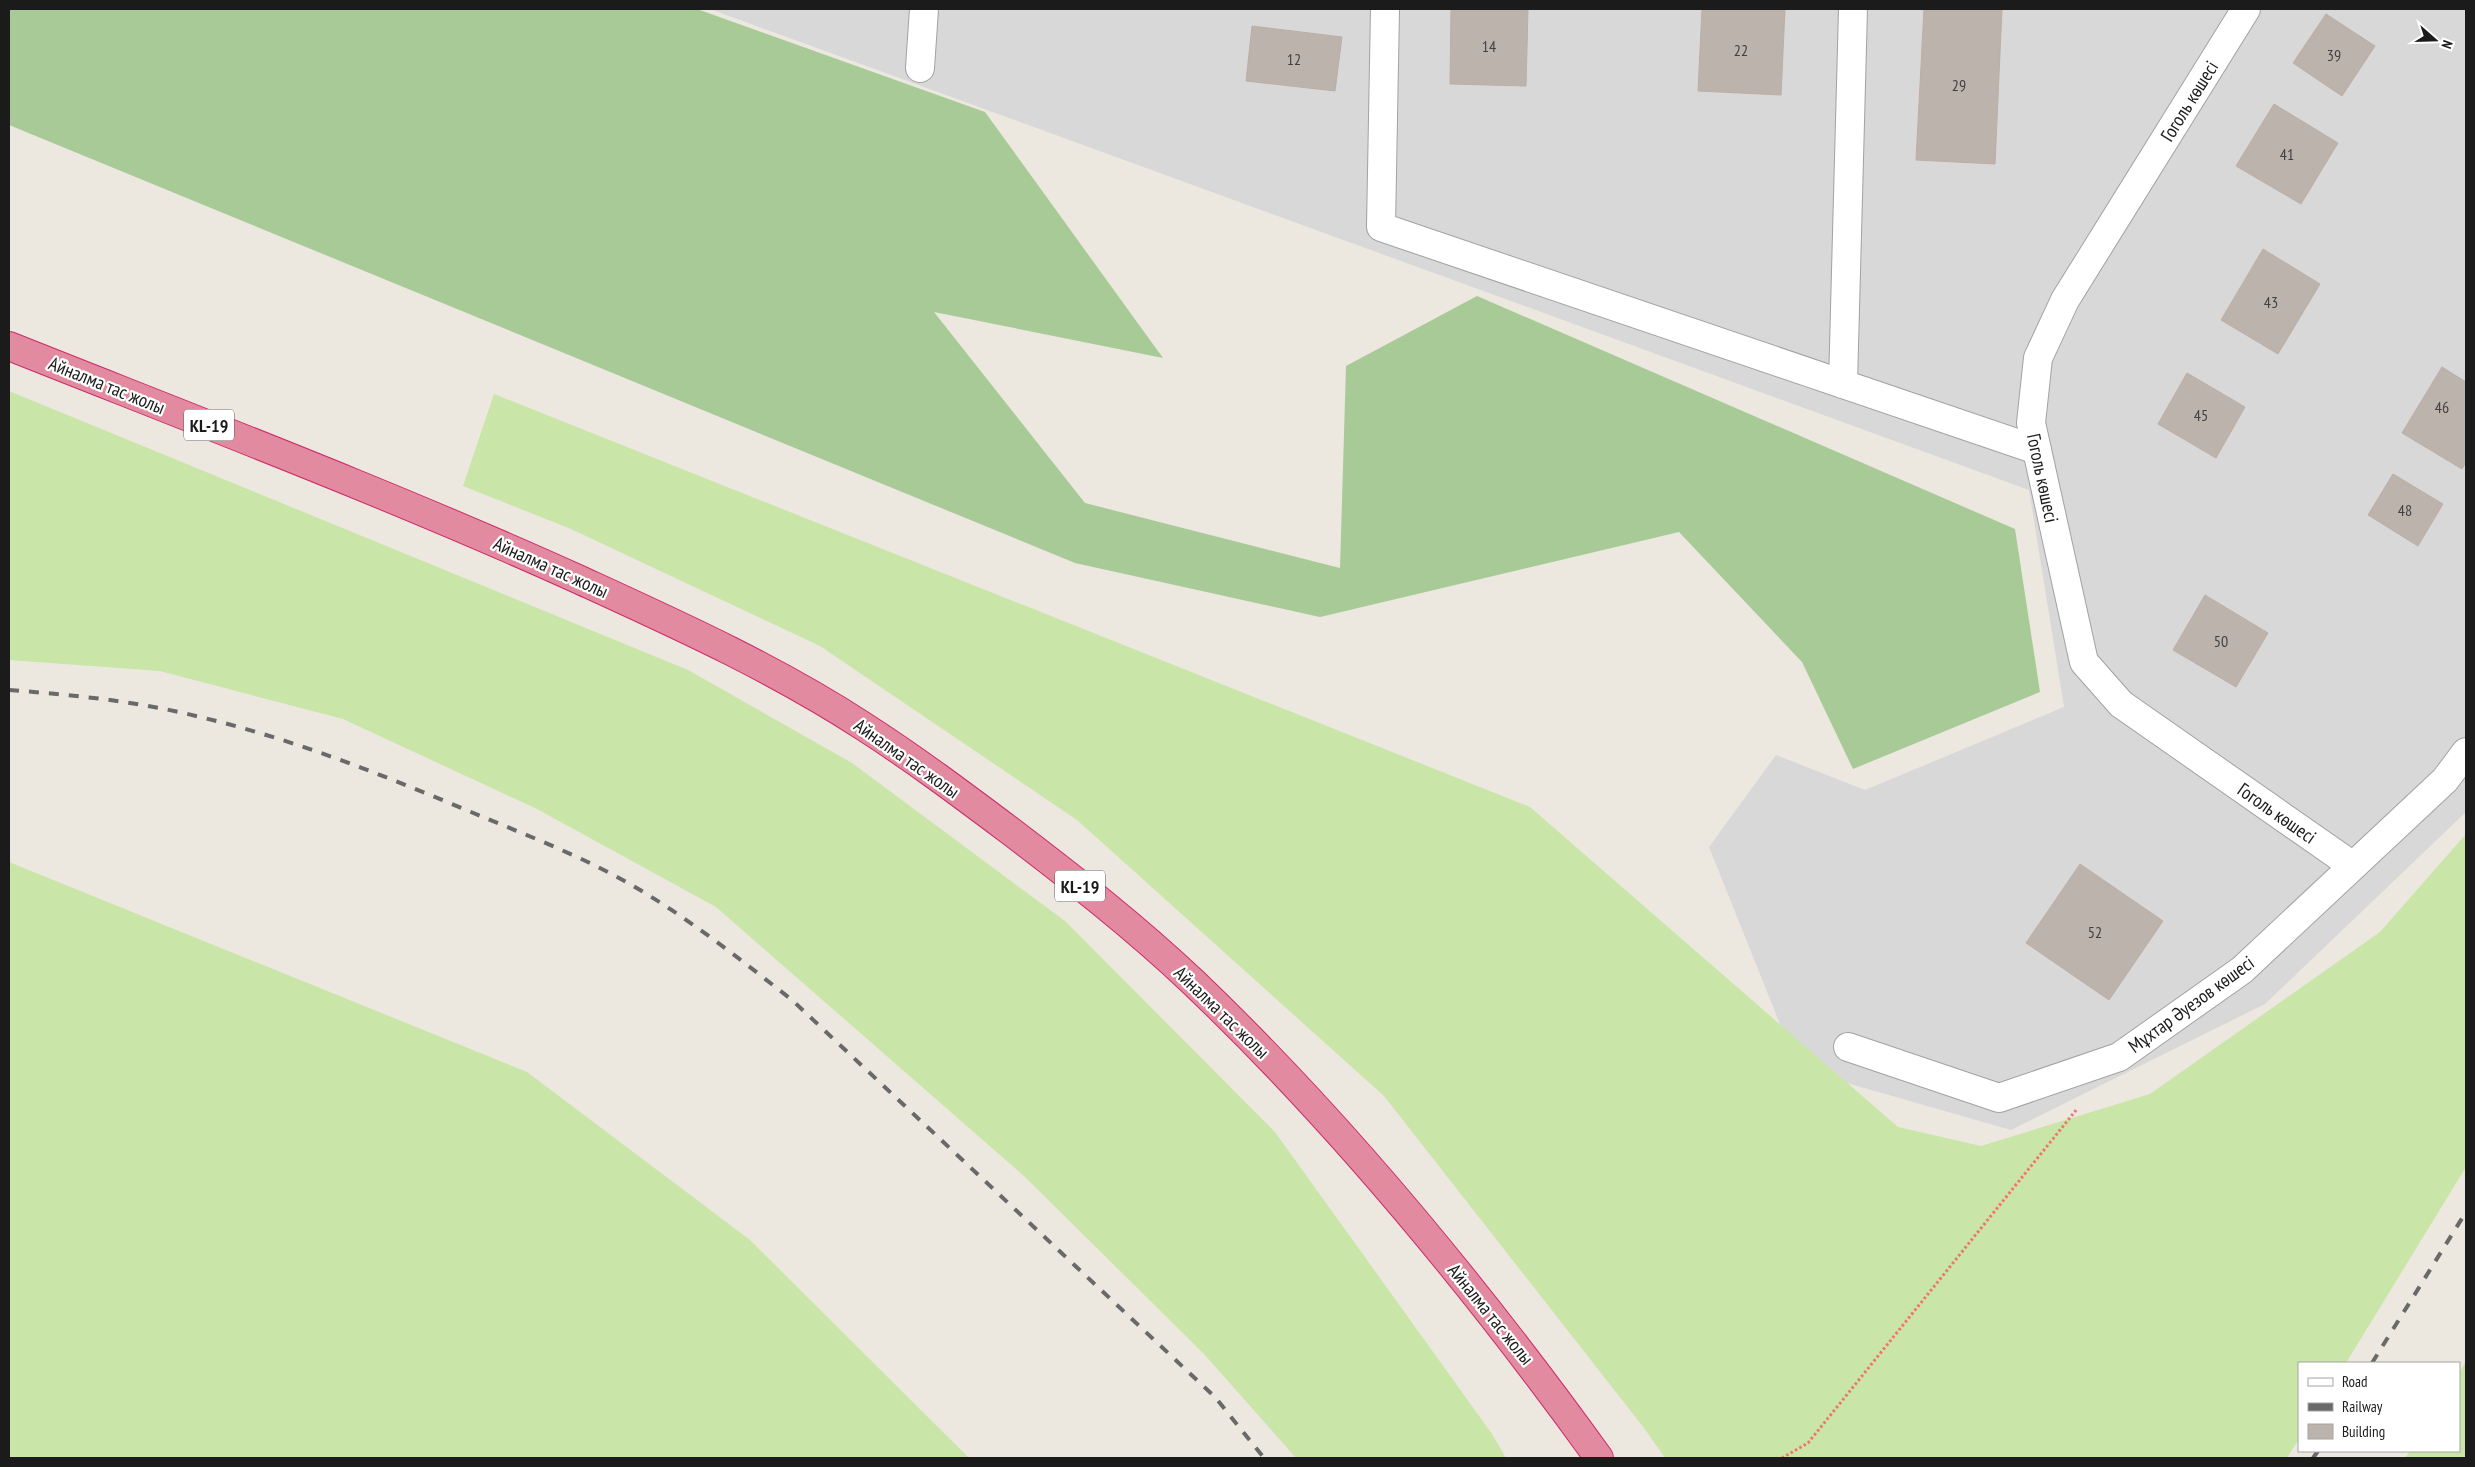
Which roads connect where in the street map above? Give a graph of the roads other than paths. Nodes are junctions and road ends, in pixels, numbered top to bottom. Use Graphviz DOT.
graph roads {
  1 [pos="924,9"];
  2 [pos="1384,9"];
  3 [pos="1853,9"];
  4 [pos="2246,9"];
  5 [pos="920,68"];
  6 [pos="9,346"];
  7 [pos="1843,384"];
  8 [pos="2037,450"];
  9 [pos="2466,752"];
  10 [pos="2353,866"];
  11 [pos="1848,1047"];
  12 [pos="1599,1458"];
  1 -- 5 [label="street"];
  2 -- 7 [label="street"];
  3 -- 7 [label="street"];
  4 -- 8 [label="street, Гоголь көшесі"];
  6 -- 12 [label="highway, Айналма тас жолы / КL-19"];
  7 -- 8 [label="street"];
  8 -- 10 [label="street, Гоголь көшесі"];
  9 -- 10 [label="street, Мұхтар Әуезов көшесі"];
  10 -- 11 [label="street, Мұхтар Әуезов көшесі"];
}
